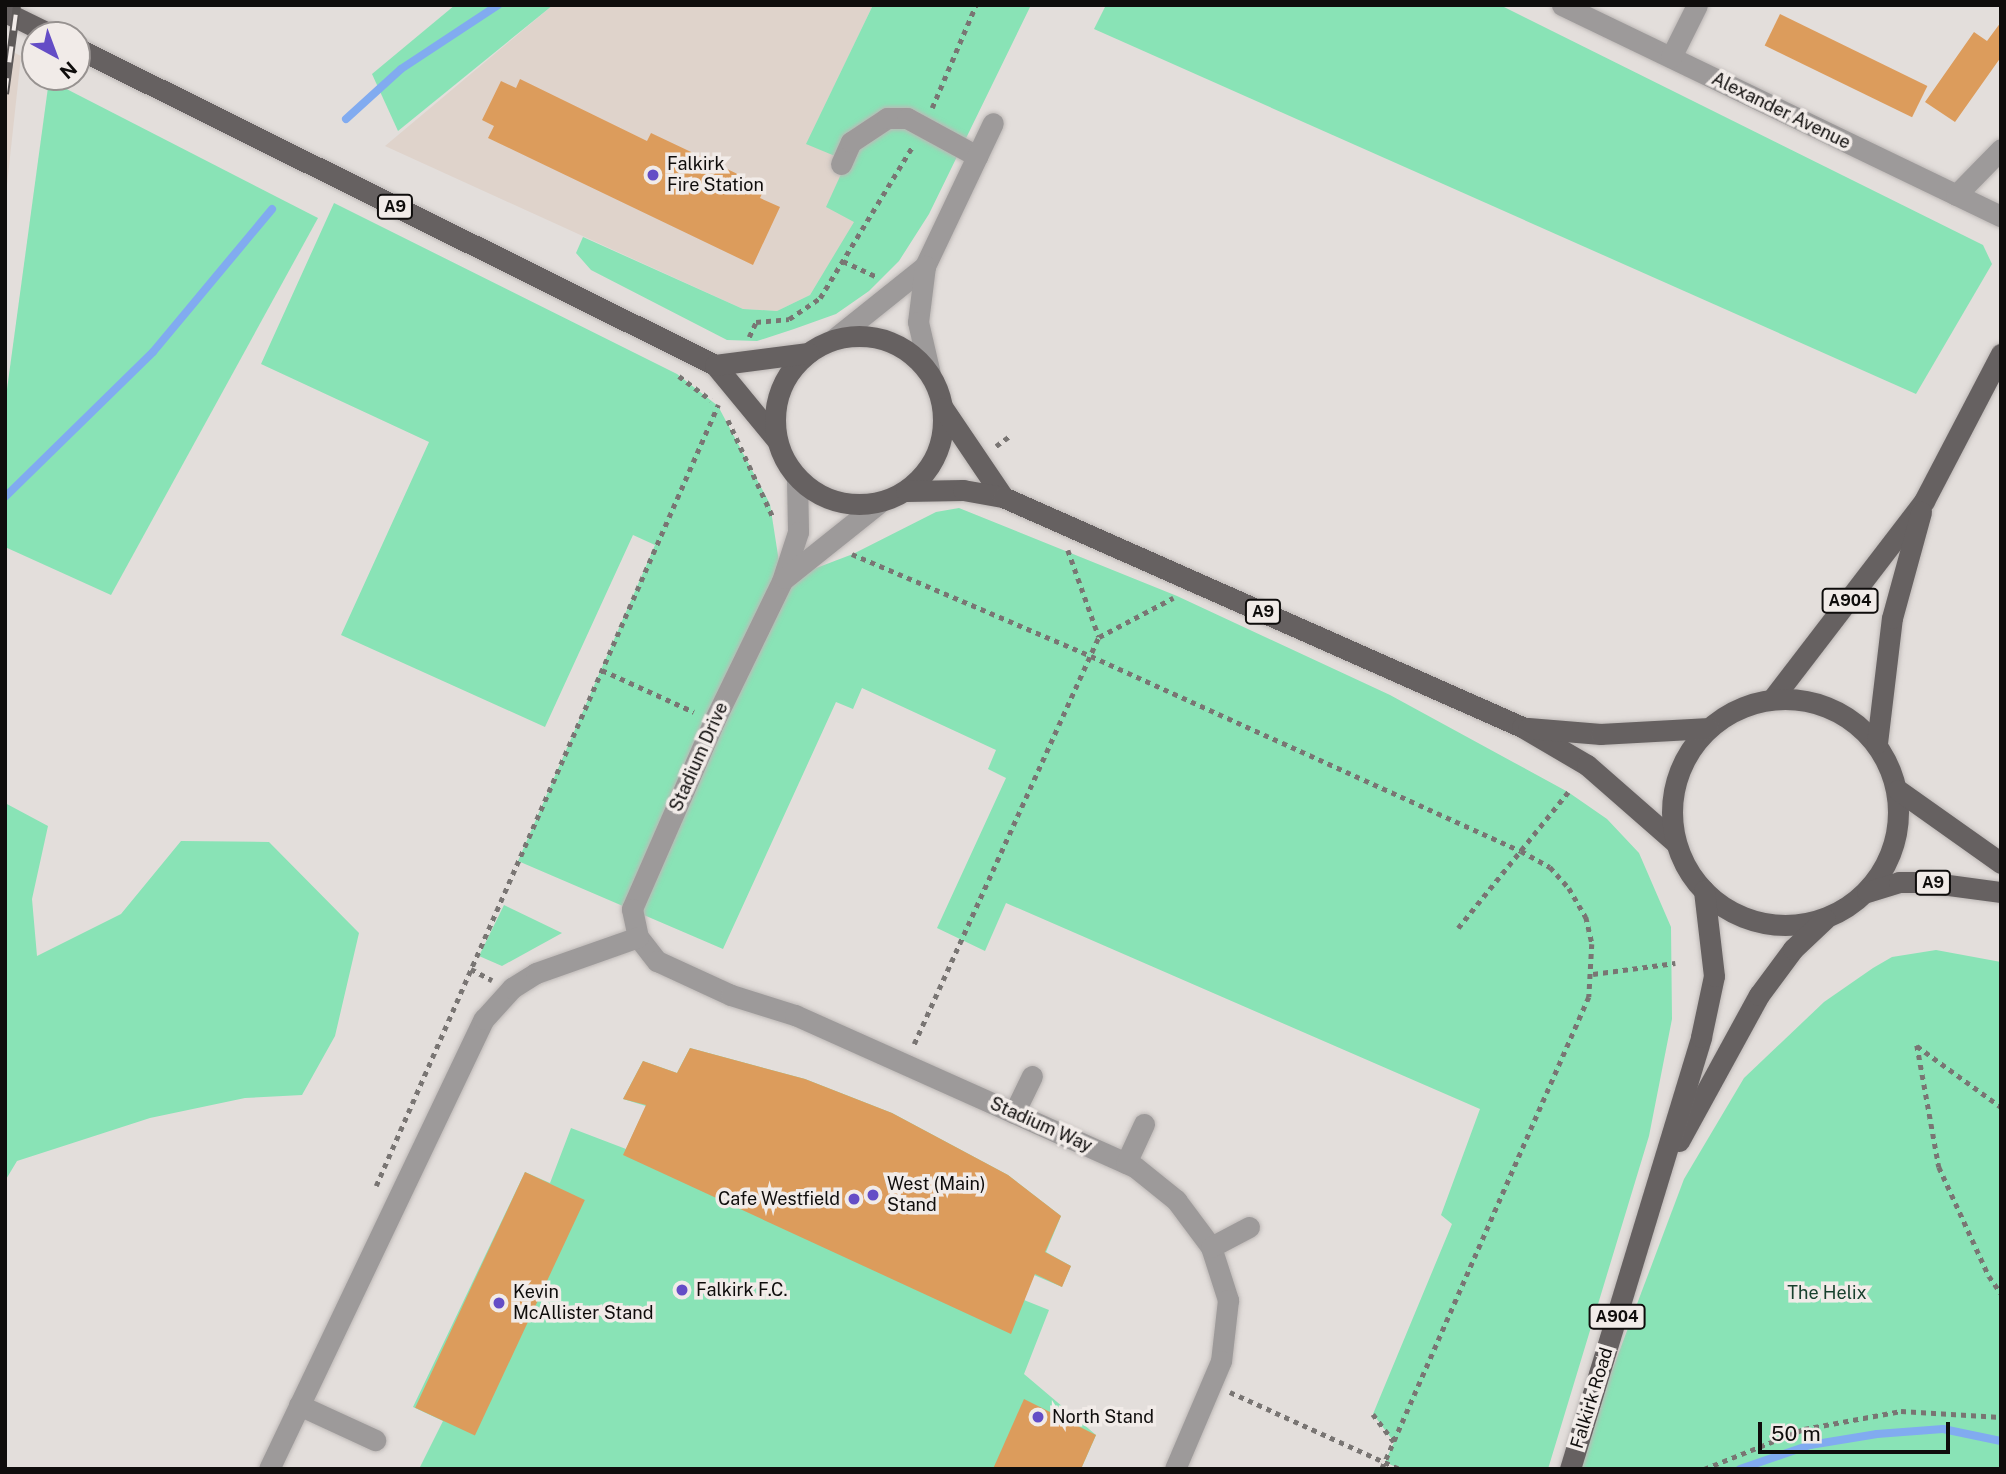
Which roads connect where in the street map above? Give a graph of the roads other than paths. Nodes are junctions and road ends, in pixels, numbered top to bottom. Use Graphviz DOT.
graph roads {
  1 [pos="1562,5"];
  2 [pos="1697,5"];
  3 [pos="5,12"];
  4 [pos="23,21"];
  5 [pos="91,55"];
  6 [pos="1671,58"];
  7 [pos="993,123"];
  8 [pos="2001,149"];
  9 [pos="977,156"];
  10 [pos="841,164"];
  11 [pos="1956,195"];
  12 [pos="2001,216"];
  13 [pos="925,266"];
  14 [pos="834,339"];
  15 [pos="808,353"];
  16 [pos="2001,354"];
  17 [pos="715,365"];
  18 [pos="930,374"];
  19 [pos="943,408"];
  20 [pos="776,439"];
  21 [pos="797,478"];
  22 [pos="906,491"];
  23 [pos="1003,497"];
  24 [pos="1924,500"];
  25 [pos="879,503"];
  26 [pos="782,582"];
  27 [pos="1773,698"];
  28 [pos="1522,727"];
  29 [pos="1708,728"];
  30 [pos="1877,743"];
  31 [pos="1898,790"];
  32 [pos="1676,843"];
  33 [pos="2001,863"];
  34 [pos="1704,891"];
  35 [pos="1867,892"];
  36 [pos="2001,892"];
  37 [pos="1825,919"];
  38 [pos="638,937"];
  39 [pos="1032,1076"];
  40 [pos="1014,1113"];
  41 [pos="1143,1124"];
  42 [pos="1126,1163"];
  43 [pos="1664,1166"];
  44 [pos="1249,1227"];
  45 [pos="1211,1247"];
  46 [pos="299,1405"];
  47 [pos="375,1440"];
  48 [pos="270,1469"];
  49 [pos="1175,1469"];
  50 [pos="1570,1469"];
  1 -- 6 [label="street, Alexander Avenue"];
  2 -- 6 [label="street"];
  3 -- 4 [label="main road"];
  5 -- 17 [label="main road, A9"];
  6 -- 11 [label="street, Alexander Avenue"];
  7 -- 9 [label="street"];
  8 -- 11 [label="street"];
  9 -- 10 [label="street"];
  9 -- 13 [label="street"];
  11 -- 12 [label="street, Alexander Avenue"];
  13 -- 14 [label="street"];
  13 -- 18 [label="street"];
  14 -- 15 [label="main road"];
  14 -- 18 [label="main road"];
  15 -- 17 [label="main road"];
  15 -- 20 [label="main road"];
  16 -- 24 [label="main road, A904"];
  17 -- 20 [label="main road, A9"];
  18 -- 19 [label="main road"];
  19 -- 22 [label="main road"];
  19 -- 23 [label="main road"];
  20 -- 21 [label="main road"];
  21 -- 25 [label="main road"];
  21 -- 26 [label="street, Stadium Drive"];
  22 -- 23 [label="main road, A9"];
  22 -- 25 [label="main road"];
  23 -- 28 [label="main road, A9"];
  24 -- 27 [label="main road, A904"];
  24 -- 30 [label="main road, A904"];
  25 -- 26 [label="street, Stadium Drive"];
  26 -- 38 [label="street, Stadium Drive"];
  27 -- 29 [label="main road"];
  27 -- 30 [label="main road"];
  28 -- 29 [label="main road, A9"];
  28 -- 32 [label="main road, A9"];
  29 -- 32 [label="main road"];
  30 -- 31 [label="main road"];
  31 -- 33 [label="main road"];
  31 -- 35 [label="main road"];
  32 -- 34 [label="main road"];
  34 -- 37 [label="main road"];
  34 -- 43 [label="main road, Falkirk Road / A904"];
  35 -- 36 [label="main road, A9"];
  35 -- 37 [label="main road"];
  37 -- 43 [label="main road, Falkirk Road / A904"];
  38 -- 40 [label="street, Stadium Way"];
  38 -- 46 [label="street"];
  39 -- 40 [label="street"];
  40 -- 42 [label="street, Stadium Way"];
  41 -- 42 [label="street"];
  42 -- 45 [label="street, Stadium Way"];
  43 -- 50 [label="main road, Falkirk Road / A904"];
  44 -- 45 [label="street"];
  45 -- 49 [label="street, Stadium Way"];
  46 -- 47 [label="street"];
  46 -- 48 [label="street"];
}
